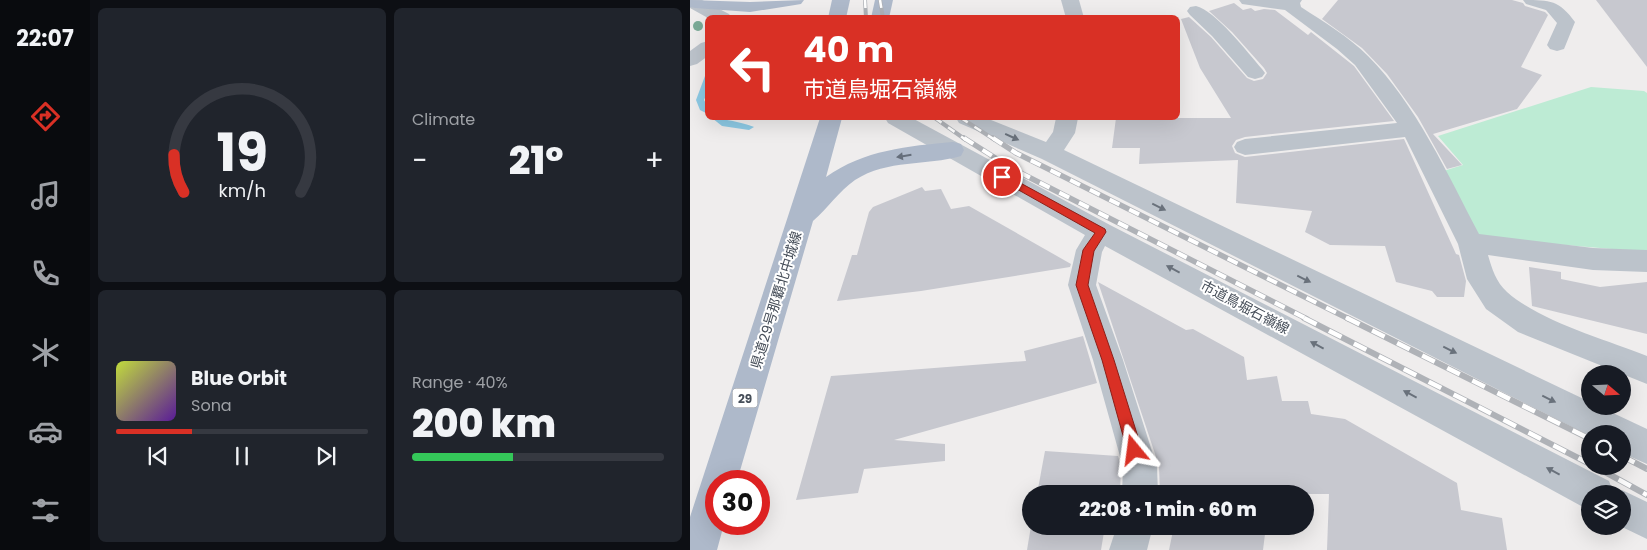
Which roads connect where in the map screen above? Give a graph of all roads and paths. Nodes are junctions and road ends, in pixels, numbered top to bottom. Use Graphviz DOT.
graph roads {
  1 [pos="795,0"];
  2 [pos="841,0"];
  3 [pos="884,0"];
  4 [pos="1070,0"];
  5 [pos="1248,0"];
  6 [pos="1532,0"];
  7 [pos="1292,1"];
  8 [pos="692,2"];
  9 [pos="1204,5"];
  10 [pos="750,7"];
  11 [pos="717,15"];
  12 [pos="739,15"];
  13 [pos="838,15"];
  14 [pos="881,15"];
  15 [pos="1074,15"];
  16 [pos="1191,29"];
  17 [pos="1557,45"];
  18 [pos="705,49"];
  19 [pos="690,60"];
  20 [pos="1254,73"];
  21 [pos="830,120"];
  22 [pos="900,120"];
  23 [pos="972,120"];
  24 [pos="1067,120"];
  25 [pos="1412,129"];
  26 [pos="1245,147"];
  27 [pos="953,150"];
  28 [pos="1050,153"];
  29 [pos="802,216"];
  30 [pos="1101,232"];
  31 [pos="1471,244"];
  32 [pos="1647,261"];
  33 [pos="1647,370"];
  34 [pos="1603,425"];
  35 [pos="1631,439"];
  36 [pos="1647,447"];
  37 [pos="722,470"];
  38 [pos="1140,485"];
  39 [pos="1581,486"];
  40 [pos="1631,513"];
  41 [pos="1647,521"];
  42 [pos="705,527"];
  43 [pos="1132,535"];
  44 [pos="698,550"];
  45 [pos="1128,550"];
  1 -- 10 [label="main road"];
  2 -- 13 [label="main road"];
  3 -- 14 [label="main road"];
  4 -- 15 [label="street"];
  5 -- 7 [label="street"];
  6 -- 17 [label="street"];
  7 -- 25 [label="street"];
  8 -- 10 [label="main road"];
  8 -- 11 [label="street"];
  9 -- 16 [label="street"];
  9 -- 20 [label="street"];
  10 -- 12 [label="street"];
  18 -- 19 [label="street"];
  21 -- 29 [label="main road, 県道29号那覇北中城線 / 29"];
  22 -- 27 [label="street, 市道鳥堀石嶺線"];
  23 -- 28 [label="street, one-way"];
  24 -- 28 [label="street"];
  25 -- 26 [label="street"];
  25 -- 31 [label="street"];
  27 -- 29 [label="main road, one-way"];
  27 -- 30 [label="street, 市道鳥堀石嶺線"];
  28 -- 34 [label="street, one-way"];
  29 -- 37 [label="main road, 県道29号那覇北中城線 / 29"];
  30 -- 38 [label="street"];
  39 -- 30 [label="street, 市道鳥堀石嶺線, one-way"];
  31 -- 32 [label="street"];
  31 -- 33 [label="street"];
  35 -- 36 [label="street"];
  40 -- 41 [label="street"];
  42 -- 44 [label="main road"];
  43 -- 45 [label="street"];
}
